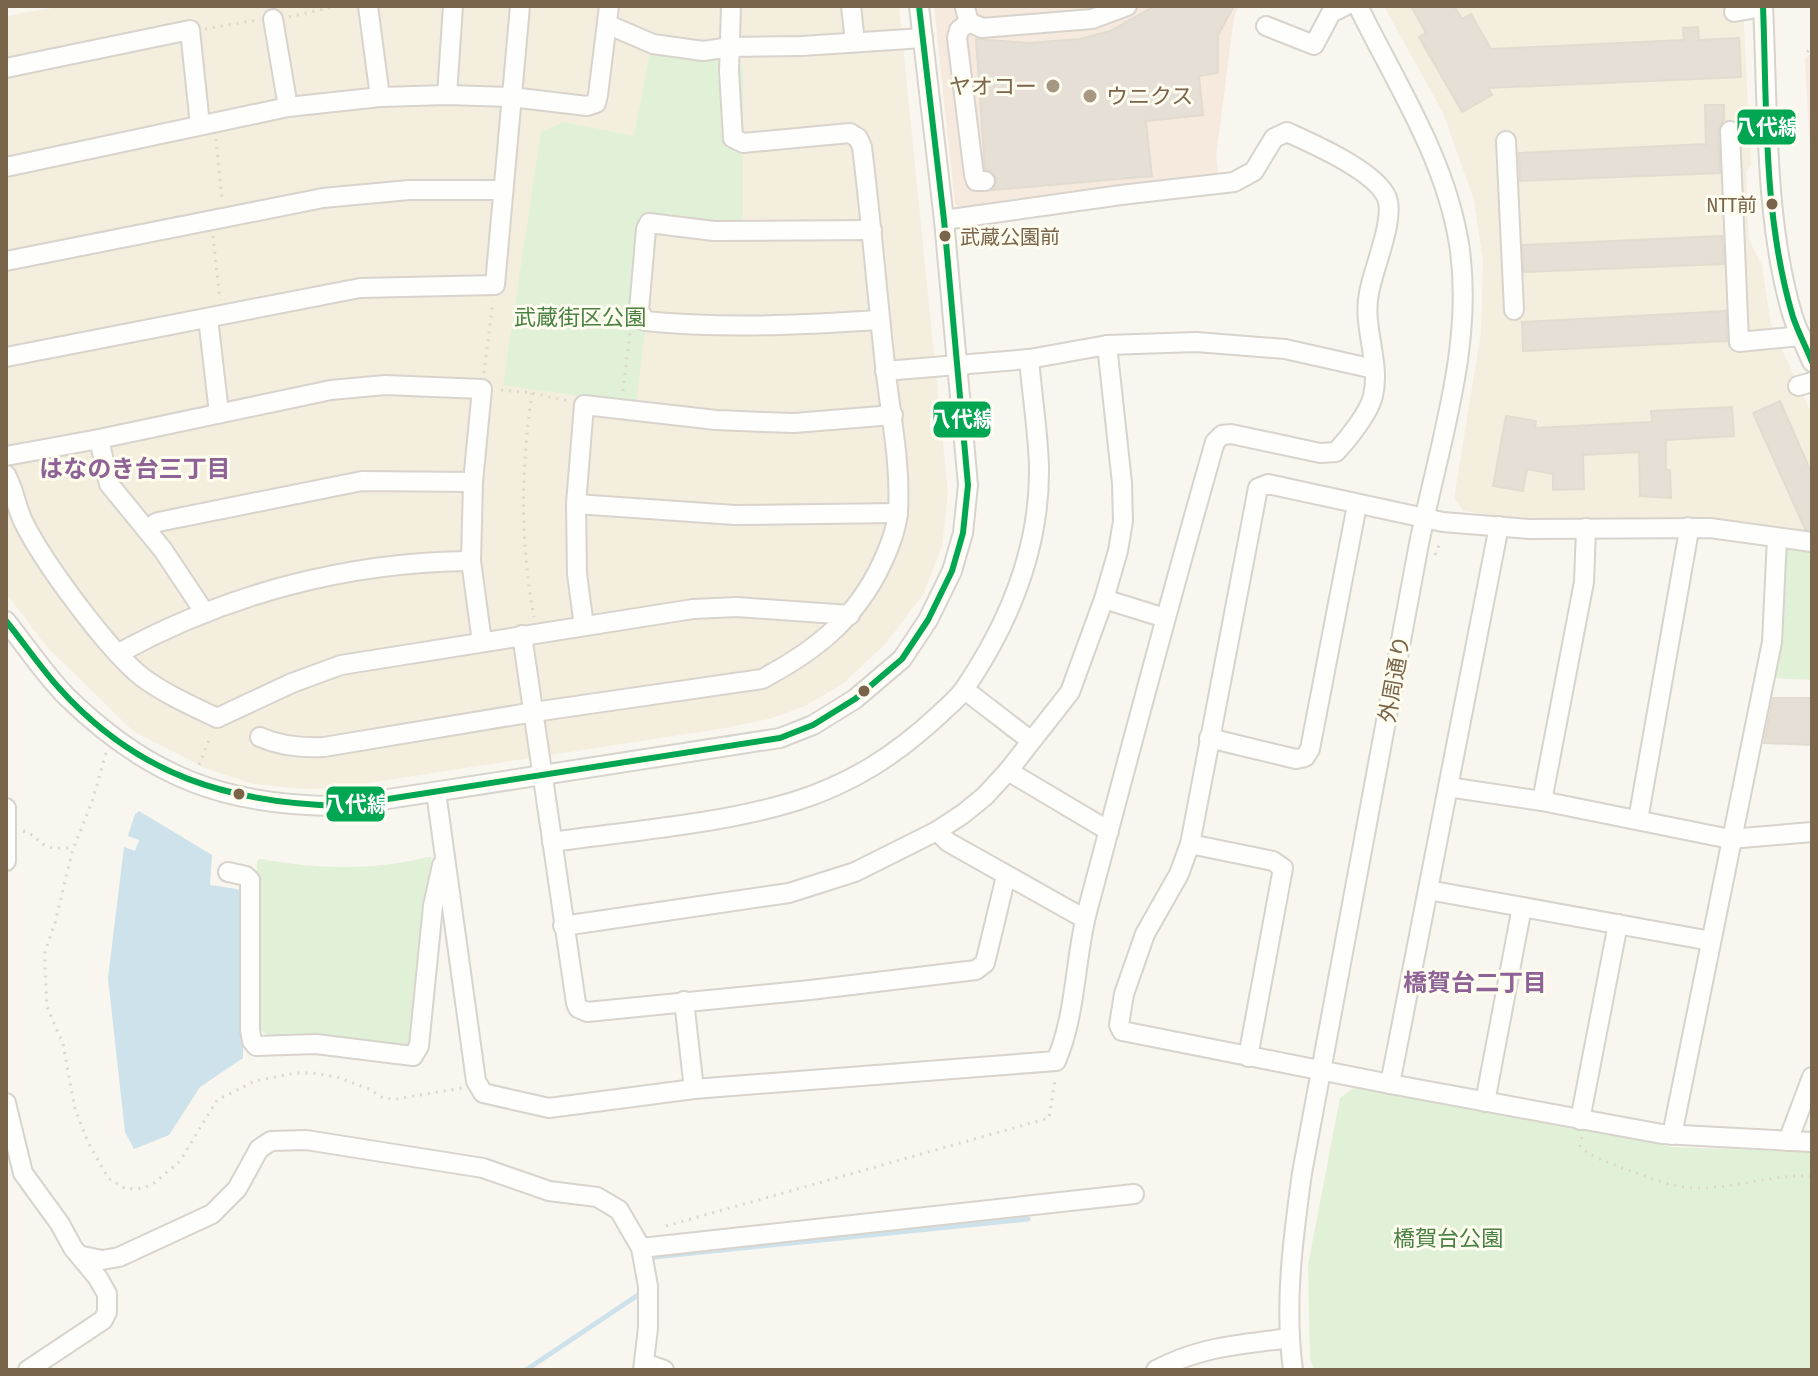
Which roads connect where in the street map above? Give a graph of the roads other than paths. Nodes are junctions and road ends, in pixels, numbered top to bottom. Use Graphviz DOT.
graph roads {
  1 [pos="368,6"];
  2 [pos="453,6"];
  3 [pos="520,6"];
  4 [pos="609,6"];
  5 [pos="731,6"];
  6 [pos="851,6"];
  7 [pos="919,6"];
  8 [pos="1345,6"];
  9 [pos="1358,6"];
  10 [pos="1125,7"];
  11 [pos="1763,7"];
  12 [pos="1734,12"];
  13 [pos="273,19"];
  14 [pos="609,25"];
  15 [pos="1266,26"];
  16 [pos="923,38"];
  17 [pos="855,42"];
  18 [pos="730,47"];
  19 [pos="6,68"];
  20 [pos="447,95"];
  21 [pos="380,97"];
  22 [pos="511,97"];
  23 [pos="288,107"];
  24 [pos="207,124"];
  25 [pos="1730,131"];
  26 [pos="1506,141"];
  27 [pos="6,167"];
  28 [pos="985,181"];
  29 [pos="503,190"];
  30 [pos="944,220"];
  31 [pos="872,230"];
  32 [pos="6,261"];
  33 [pos="1514,310"];
  34 [pos="215,316"];
  35 [pos="880,320"];
  36 [pos="1801,336"];
  37 [pos="1107,345"];
  38 [pos="6,357"];
  39 [pos="1029,359"];
  40 [pos="1812,362"];
  41 [pos="958,365"];
  42 [pos="1374,369"];
  43 [pos="885,371"];
  44 [pos="219,413"];
  45 [pos="893,415"];
  46 [pos="99,439"];
  47 [pos="6,456"];
  48 [pos="6,475"];
  49 [pos="473,482"];
  50 [pos="576,504"];
  51 [pos="1357,505"];
  52 [pos="898,513"];
  53 [pos="1424,518"];
  54 [pos="1499,526"];
  55 [pos="1688,527"];
  56 [pos="1586,528"];
  57 [pos="146,529"];
  58 [pos="1777,538"];
  59 [pos="1812,542"];
  60 [pos="471,561"];
  61 [pos="1104,599"];
  62 [pos="205,613"];
  63 [pos="850,615"];
  64 [pos="1165,618"];
  65 [pos="6,621"];
  66 [pos="584,626"];
  67 [pos="529,634"];
  68 [pos="482,642"];
  69 [pos="119,653"];
  70 [pos="965,690"];
  71 [pos="534,712"];
  72 [pos="260,737"];
  73 [pos="1209,738"];
  74 [pos="1030,740"];
  75 [pos="1008,771"];
  76 [pos="541,774"];
  77 [pos="1448,787"];
  78 [pos="436,792"];
  79 [pos="1542,801"];
  80 [pos="6,808"];
  81 [pos="1638,820"];
  82 [pos="937,831"];
  83 [pos="1109,831"];
  84 [pos="1812,832"];
  85 [pos="1730,839"];
  86 [pos="552,842"];
  87 [pos="1190,844"];
  88 [pos="444,854"];
  89 [pos="6,861"];
  90 [pos="228,872"];
  91 [pos="1006,876"];
  92 [pos="1428,890"];
  93 [pos="1522,907"];
  94 [pos="1085,919"];
  95 [pos="1618,924"];
  96 [pos="563,926"];
  97 [pos="1711,941"];
  98 [pos="684,1001"];
  99 [pos="1248,1057"];
  100 [pos="1321,1071"];
  101 [pos="1812,1077"];
  102 [pos="1390,1084"];
  103 [pos="694,1089"];
  104 [pos="1485,1102"];
  105 [pos="6,1103"];
  106 [pos="1580,1120"];
  107 [pos="1672,1135"];
  108 [pos="1788,1141"];
  109 [pos="1812,1142"];
  110 [pos="1134,1194"];
  111 [pos="641,1252"];
  112 [pos="82,1256"];
  113 [pos="1289,1338"];
  114 [pos="643,1367"];
  115 [pos="28,1370"];
  116 [pos="664,1370"];
  117 [pos="1156,1370"];
  118 [pos="1293,1370"];
  1 -- 21 [label="street"];
  2 -- 20 [label="street"];
  3 -- 22 [label="street"];
  4 -- 14 [label="street"];
  5 -- 18 [label="street"];
  6 -- 17 [label="street"];
  7 -- 16 [label="street"];
  8 -- 15 [label="street"];
  9 -- 53 [label="street, 外周通り"];
  10 -- 28 [label="street"];
  11 -- 12 [label="street"];
  11 -- 36 [label="street"];
  13 -- 23 [label="street"];
  14 -- 18 [label="street"];
  14 -- 22 [label="street"];
  16 -- 17 [label="street"];
  16 -- 30 [label="street"];
  17 -- 18 [label="street"];
  18 -- 31 [label="street"];
  19 -- 24 [label="street"];
  20 -- 21 [label="street"];
  20 -- 22 [label="street"];
  21 -- 23 [label="street"];
  22 -- 29 [label="street"];
  23 -- 24 [label="street"];
  24 -- 27 [label="street"];
  25 -- 36 [label="street"];
  26 -- 33 [label="street"];
  29 -- 32 [label="street"];
  29 -- 34 [label="street"];
  30 -- 41 [label="street"];
  30 -- 42 [label="street"];
  31 -- 35 [label="street"];
  31 -- 35 [label="street"];
  34 -- 38 [label="street"];
  34 -- 44 [label="street"];
  35 -- 43 [label="street"];
  36 -- 40 [label="street"];
  37 -- 39 [label="street"];
  37 -- 42 [label="street"];
  37 -- 61 [label="street"];
  39 -- 41 [label="street"];
  39 -- 70 [label="street"];
  41 -- 43 [label="street"];
  41 -- 76 [label="street"];
  42 -- 64 [label="street"];
  43 -- 45 [label="street"];
  44 -- 46 [label="street"];
  44 -- 49 [label="street"];
  45 -- 50 [label="street"];
  45 -- 52 [label="street"];
  46 -- 47 [label="street"];
  46 -- 57 [label="street"];
  48 -- 69 [label="street"];
  49 -- 57 [label="street"];
  49 -- 60 [label="street"];
  50 -- 52 [label="street"];
  50 -- 66 [label="street"];
  51 -- 53 [label="street"];
  51 -- 73 [label="street"];
  51 -- 73 [label="street"];
  52 -- 63 [label="street"];
  53 -- 54 [label="street"];
  53 -- 100 [label="street, 外周通り"];
  54 -- 56 [label="street"];
  54 -- 77 [label="street"];
  55 -- 56 [label="street"];
  55 -- 58 [label="street"];
  55 -- 81 [label="street"];
  56 -- 79 [label="street"];
  57 -- 62 [label="street"];
  58 -- 59 [label="street"];
  58 -- 85 [label="street"];
  60 -- 62 [label="street"];
  60 -- 68 [label="street"];
  61 -- 64 [label="street"];
  61 -- 74 [label="street"];
  62 -- 69 [label="street"];
  63 -- 66 [label="street"];
  63 -- 71 [label="street"];
  64 -- 83 [label="street"];
  65 -- 78 [label="street"];
  66 -- 67 [label="street"];
  67 -- 68 [label="street"];
  67 -- 71 [label="street"];
  68 -- 69 [label="street"];
  70 -- 74 [label="street"];
  70 -- 86 [label="street"];
  71 -- 72 [label="street"];
  71 -- 76 [label="street"];
  73 -- 87 [label="street"];
  74 -- 75 [label="street"];
  75 -- 82 [label="street"];
  75 -- 83 [label="street"];
  76 -- 78 [label="street"];
  76 -- 86 [label="street"];
  77 -- 79 [label="street"];
  77 -- 92 [label="street"];
  78 -- 88 [label="street"];
  79 -- 81 [label="street"];
  80 -- 89 [label="street"];
  81 -- 85 [label="street"];
  82 -- 91 [label="street"];
  82 -- 96 [label="street"];
  83 -- 94 [label="street"];
  84 -- 85 [label="street"];
  85 -- 97 [label="street"];
  86 -- 96 [label="street"];
  87 -- 99 [label="street"];
  87 -- 99 [label="street"];
  88 -- 90 [label="street"];
  88 -- 103 [label="street"];
  91 -- 94 [label="street"];
  91 -- 98 [label="street"];
  92 -- 93 [label="street"];
  92 -- 102 [label="street"];
  93 -- 95 [label="street"];
  93 -- 104 [label="street"];
  94 -- 103 [label="street"];
  95 -- 97 [label="street"];
  95 -- 106 [label="street"];
  96 -- 98 [label="street"];
  97 -- 107 [label="street"];
  98 -- 103 [label="street"];
  99 -- 100 [label="street"];
  100 -- 102 [label="street"];
  100 -- 113 [label="street, 外周通り"];
  101 -- 108 [label="street"];
  102 -- 104 [label="street"];
  104 -- 106 [label="street"];
  105 -- 112 [label="street"];
  106 -- 107 [label="street"];
  107 -- 108 [label="street"];
  108 -- 109 [label="street"];
  110 -- 111 [label="street"];
  111 -- 112 [label="street"];
  111 -- 114 [label="street"];
  112 -- 115 [label="street"];
  113 -- 117 [label="street"];
  113 -- 118 [label="street, 外周通り"];
  114 -- 116 [label="street"];
}
